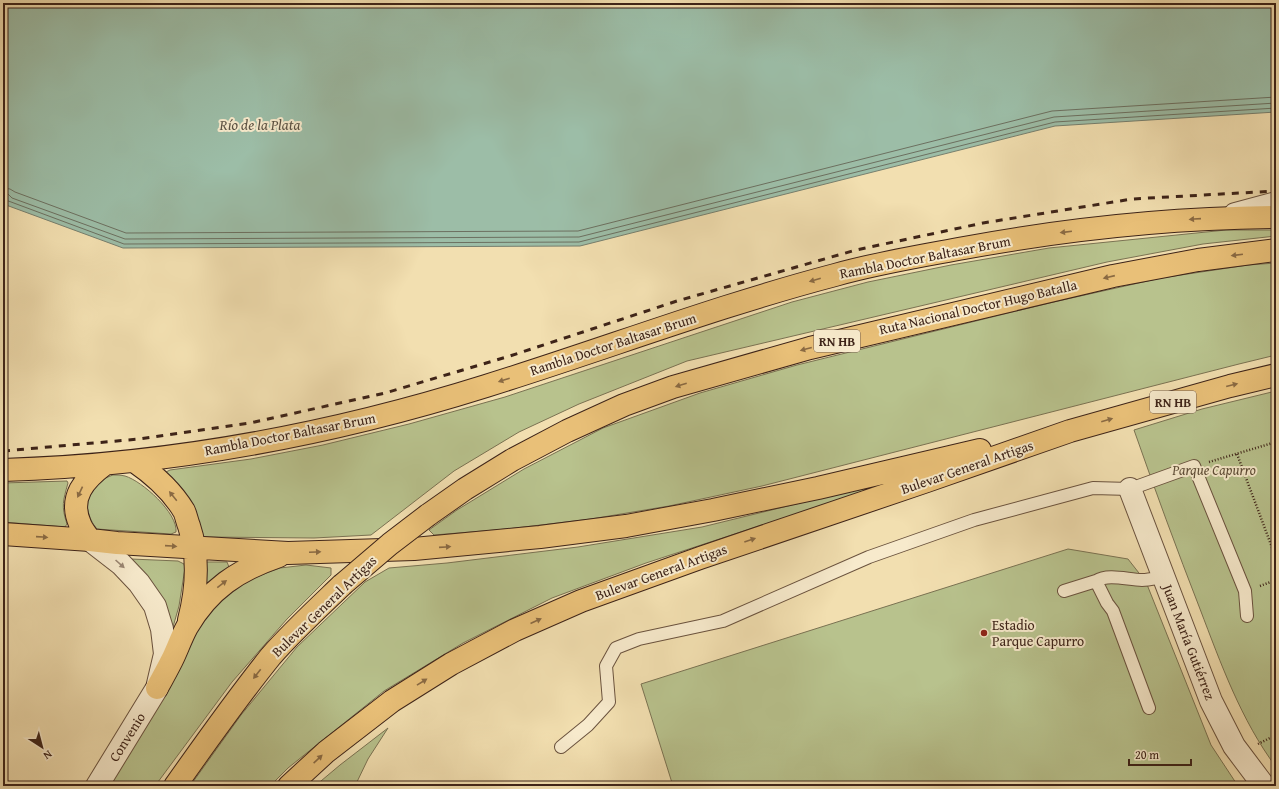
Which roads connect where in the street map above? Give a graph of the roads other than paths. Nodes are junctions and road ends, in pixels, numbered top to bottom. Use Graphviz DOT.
graph roads {
  1 [pos="1276,203"];
  2 [pos="1223,217"];
  3 [pos="1276,217"];
  4 [pos="1276,250"];
  5 [pos="1276,375"];
  6 [pos="1070,431"];
  7 [pos="134,460"];
  8 [pos="105,464"];
  9 [pos="3,470"];
  10 [pos="1130,489"];
  11 [pos="428,515"];
  12 [pos="3,534"];
  13 [pos="90,540"];
  14 [pos="195,548"];
  15 [pos="288,552"];
  16 [pos="1164,577"];
  17 [pos="1096,581"];
  18 [pos="1064,591"];
  19 [pos="1247,616"];
  20 [pos="187,627"];
  21 [pos="157,688"];
  22 [pos="1149,708"];
  23 [pos="561,747"];
  24 [pos="97,786"];
  25 [pos="175,786"];
  26 [pos="289,786"];
  27 [pos="1264,786"];
  1 -- 2 [label="street, Rambla Doctor Baltasar Brum"];
  2 -- 3 [label="highway, Rambla Doctor Baltasar Brum"];
  2 -- 7 [label="highway, Rambla Doctor Baltasar Brum, one-way"];
  4 -- 11 [label="highway, Ruta Nacional Doctor Hugo Batalla / RN HB, one-way"];
  6 -- 5 [label="highway, RN HB, one-way"];
  15 -- 6 [label="highway, one-way"];
  26 -- 6 [label="highway, Bulevar General Artigas, one-way"];
  7 -- 8 [label="highway, Rambla Doctor Baltasar Brum"];
  14 -- 7 [label="highway, one-way"];
  8 -- 9 [label="highway, Rambla Doctor Baltasar Brum"];
  8 -- 13 [label="highway, one-way"];
  10 -- 16 [label="street, Juan María Gutiérrez"];
  10 -- 19 [label="lane"];
  10 -- 23 [label="lane"];
  11 -- 25 [label="highway, Bulevar General Artigas, one-way, bridge"];
  12 -- 13 [label="highway, one-way"];
  13 -- 14 [label="highway, one-way"];
  13 -- 21 [label="street, Convenio, one-way"];
  14 -- 15 [label="highway"];
  14 -- 20 [label="highway"];
  20 -- 15 [label="highway, one-way"];
  16 -- 17 [label="lane"];
  16 -- 27 [label="street, Juan María Gutiérrez"];
  17 -- 18 [label="lane"];
  17 -- 22 [label="lane"];
  20 -- 21 [label="highway"];
  21 -- 24 [label="street, Convenio"];
}
